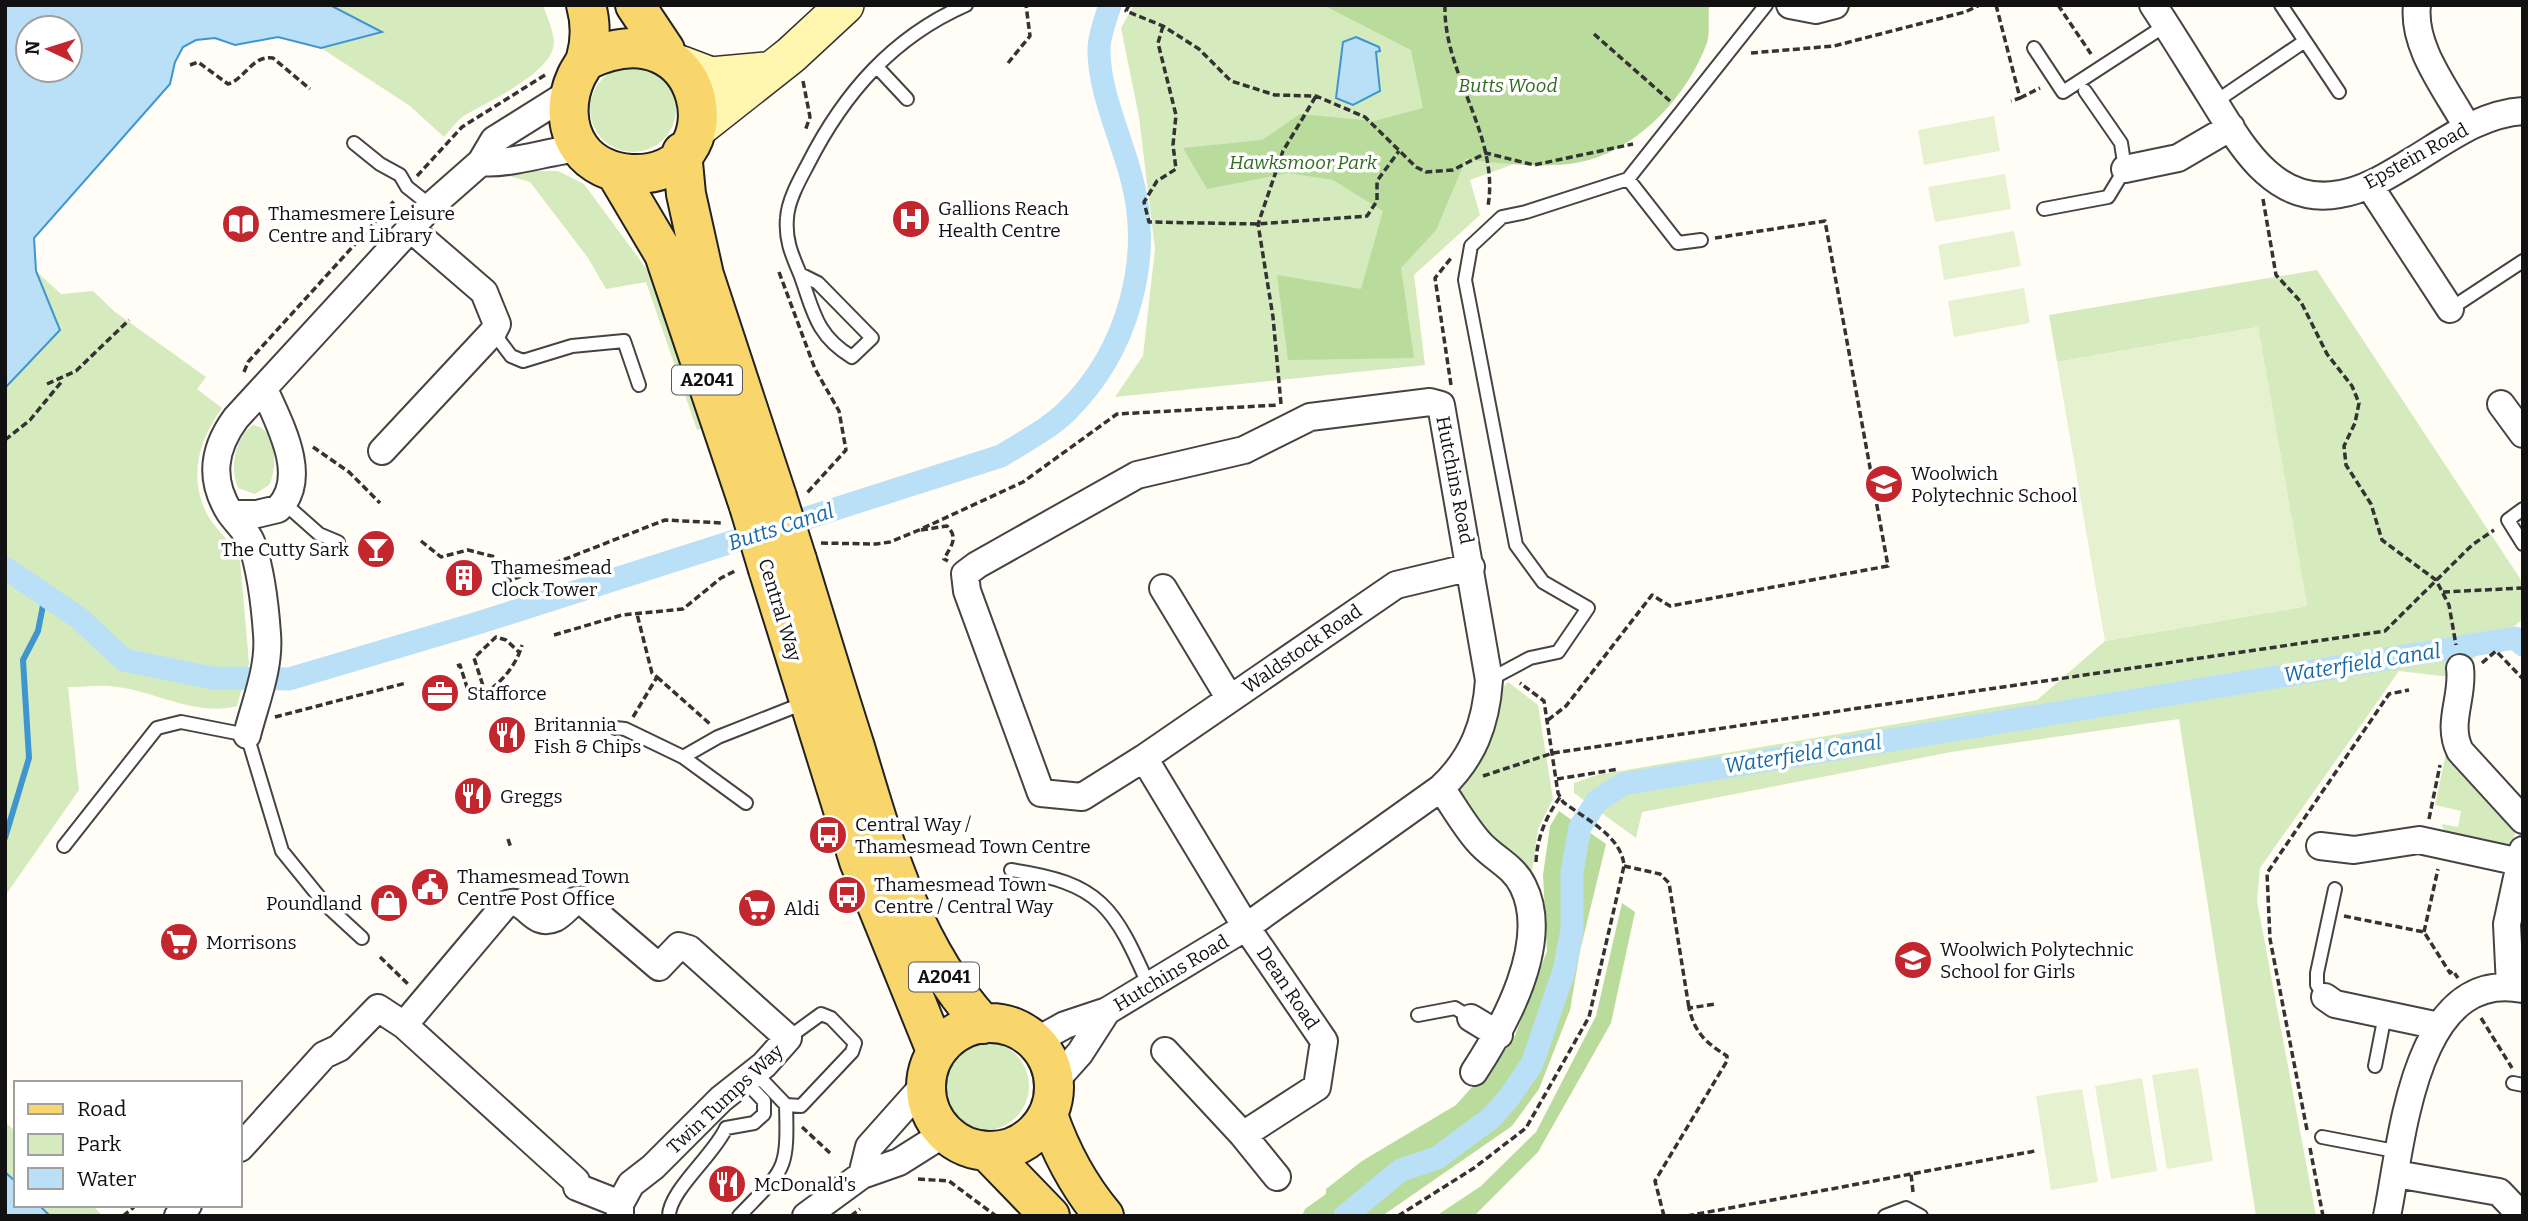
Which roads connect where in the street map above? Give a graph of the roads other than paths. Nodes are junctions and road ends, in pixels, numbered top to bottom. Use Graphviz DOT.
graph roads {
  1 [pos="586,5"];
  2 [pos="635,5"];
  3 [pos="845,5"];
  4 [pos="966,5"];
  5 [pos="1766,5"];
  6 [pos="1790,5"];
  7 [pos="1835,5"];
  8 [pos="2281,5"];
  9 [pos="2417,5"];
  10 [pos="2160,15"];
  11 [pos="2305,41"];
  12 [pos="2034,48"];
  13 [pos="674,58"];
  14 [pos="878,68"];
  15 [pos="766,71"];
  16 [pos="577,77"];
  17 [pos="2085,91"];
  18 [pos="2339,92"];
  19 [pos="907,99"];
  20 [pos="2215,102"];
  21 [pos="2523,111"];
  22 [pos="2231,127"];
  23 [pos="2468,127"];
  24 [pos="689,141"];
  25 [pos="354,143"];
  26 [pos="580,148"];
  27 [pos="481,162"];
  28 [pos="2125,169"];
  29 [pos="616,173"];
  30 [pos="1628,179"];
  31 [pos="2369,185"];
  32 [pos="431,206"];
  33 [pos="2044,209"];
  34 [pos="411,229"];
  35 [pos="1701,240"];
  36 [pos="2523,261"];
  37 [pos="800,274"];
  38 [pos="2451,309"];
  39 [pos="494,332"];
  40 [pos="639,385"];
  41 [pos="264,389"];
  42 [pos="2501,404"];
  43 [pos="2523,434"];
  44 [pos="382,452"];
  45 [pos="763,502"];
  46 [pos="284,503"];
  47 [pos="2523,509"];
  48 [pos="231,514"];
  49 [pos="338,542"];
  50 [pos="2523,544"];
  51 [pos="779,560"];
  52 [pos="1471,567"];
  53 [pos="971,569"];
  54 [pos="1163,588"];
  55 [pos="2461,674"];
  56 [pos="1489,680"];
  57 [pos="1230,699"];
  58 [pos="808,702"];
  59 [pos="259,721"];
  60 [pos="620,728"];
  61 [pos="683,757"];
  62 [pos="1144,758"];
  63 [pos="1441,788"];
  64 [pos="746,803"];
  65 [pos="2523,820"];
  66 [pos="64,846"];
  67 [pos="2320,846"];
  68 [pos="2521,856"];
  69 [pos="1011,870"];
  70 [pos="2335,889"];
  71 [pos="1246,927"];
  72 [pos="362,938"];
  73 [pos="1149,986"];
  74 [pos="2517,988"];
  75 [pos="2325,997"];
  76 [pos="1107,1011"];
  77 [pos="1418,1015"];
  78 [pos="2385,1015"];
  79 [pos="1471,1018"];
  80 [pos="983,1024"];
  81 [pos="404,1025"];
  82 [pos="2439,1026"];
  83 [pos="1499,1035"];
  84 [pos="788,1038"];
  85 [pos="1036,1041"];
  86 [pos="1165,1051"];
  87 [pos="2375,1066"];
  88 [pos="931,1067"];
  89 [pos="1474,1072"];
  90 [pos="747,1078"];
  91 [pos="1051,1098"];
  92 [pos="786,1105"];
  93 [pos="945,1133"];
  94 [pos="1243,1135"];
  95 [pos="2322,1136"];
  96 [pos="242,1145"];
  97 [pos="987,1151"];
  98 [pos="2398,1163"];
  99 [pos="862,1175"];
  100 [pos="1277,1177"];
  101 [pos="620,1210"];
  102 [pos="743,1213"];
  103 [pos="1918,1214"];
  104 [pos="669,1216"];
  105 [pos="806,1216"];
  106 [pos="1050,1216"];
  107 [pos="1104,1216"];
  108 [pos="1885,1216"];
  109 [pos="2387,1216"];
  110 [pos="2522,1216"];
  1 -- 16 [label="main road"];
  2 -- 13 [label="main road, Central Way"];
  3 -- 15 [label="street"];
  4 -- 14 [label="lane"];
  5 -- 30 [label="lane"];
  6 -- 7 [label="street"];
  8 -- 11 [label="lane"];
  9 -- 23 [label="street"];
  10 -- 12 [label="lane"];
  10 -- 20 [label="street, Epstein Road"];
  11 -- 18 [label="lane"];
  11 -- 20 [label="lane"];
  13 -- 15 [label="street"];
  13 -- 16 [label="main road"];
  13 -- 24 [label="main road, Central Way"];
  14 -- 19 [label="lane"];
  14 -- 37 [label="lane"];
  15 -- 24 [label="street"];
  16 -- 26 [label="main road"];
  16 -- 27 [label="street"];
  17 -- 28 [label="lane"];
  20 -- 22 [label="street, Epstein Road"];
  21 -- 23 [label="street, Epstein Road"];
  22 -- 28 [label="street"];
  22 -- 31 [label="street, Epstein Road"];
  23 -- 31 [label="street, Epstein Road"];
  24 -- 29 [label="main road"];
  24 -- 45 [label="main road, Central Way / A2041"];
  25 -- 32 [label="lane"];
  26 -- 27 [label="street"];
  26 -- 29 [label="main road, Central Way"];
  27 -- 32 [label="street"];
  28 -- 33 [label="lane"];
  29 -- 45 [label="main road, Central Way / A2041"];
  30 -- 35 [label="lane"];
  30 -- 56 [label="lane"];
  31 -- 38 [label="street"];
  32 -- 34 [label="street"];
  34 -- 39 [label="street"];
  34 -- 41 [label="street"];
  36 -- 38 [label="lane"];
  37 -- 37 [label="lane"];
  39 -- 40 [label="lane"];
  39 -- 44 [label="street"];
  41 -- 46 [label="street"];
  41 -- 48 [label="street"];
  42 -- 43 [label="street"];
  45 -- 51 [label="main road, Central Way / A2041, bridge"];
  46 -- 48 [label="street"];
  46 -- 49 [label="lane"];
  47 -- 50 [label="lane"];
  48 -- 59 [label="street"];
  51 -- 58 [label="main road, Central Way / A2041"];
  51 -- 80 [label="main road, Central Way / A2041"];
  52 -- 53 [label="street, Hutchins Road"];
  52 -- 56 [label="street, Hutchins Road"];
  52 -- 57 [label="street, Waldstock Road"];
  53 -- 62 [label="street, Waldstock Road"];
  54 -- 57 [label="street"];
  55 -- 65 [label="street"];
  56 -- 63 [label="street, Hutchins Road"];
  57 -- 62 [label="street, Waldstock Road"];
  58 -- 61 [label="lane"];
  58 -- 88 [label="main road, Central Way / A2041"];
  59 -- 66 [label="lane"];
  59 -- 72 [label="lane"];
  60 -- 61 [label="lane"];
  61 -- 64 [label="lane"];
  62 -- 71 [label="street"];
  63 -- 71 [label="street, Hutchins Road"];
  63 -- 83 [label="street"];
  67 -- 68 [label="street"];
  68 -- 74 [label="street"];
  69 -- 73 [label="lane"];
  70 -- 75 [label="lane"];
  71 -- 73 [label="street, Hutchins Road"];
  71 -- 94 [label="street, Dean Road"];
  73 -- 76 [label="street, Hutchins Road"];
  74 -- 82 [label="street"];
  75 -- 78 [label="street"];
  76 -- 85 [label="street, Hutchins Road"];
  76 -- 91 [label="street, Hutchins Road"];
  77 -- 79 [label="lane"];
  78 -- 82 [label="street"];
  78 -- 87 [label="lane"];
  79 -- 83 [label="street"];
  80 -- 85 [label="main road"];
  80 -- 88 [label="main road"];
  81 -- 84 [label="street, Twin Tumps Way"];
  81 -- 96 [label="street, Twin Tumps Way"];
  81 -- 101 [label="street, Twin Tumps Way"];
  82 -- 98 [label="street"];
  83 -- 89 [label="street"];
  84 -- 90 [label="street, Twin Tumps Way"];
  84 -- 92 [label="lane"];
  85 -- 91 [label="main road"];
  86 -- 94 [label="street"];
  88 -- 93 [label="main road"];
  88 -- 99 [label="street"];
  90 -- 92 [label="lane"];
  90 -- 101 [label="street, Twin Tumps Way"];
  90 -- 104 [label="lane"];
  91 -- 97 [label="main road"];
  91 -- 107 [label="main road"];
  92 -- 102 [label="lane"];
  93 -- 97 [label="main road"];
  93 -- 99 [label="street"];
  94 -- 100 [label="street"];
  95 -- 98 [label="lane"];
  97 -- 106 [label="main road"];
  98 -- 109 [label="street"];
  98 -- 110 [label="street"];
  99 -- 105 [label="street"];
  103 -- 108 [label="lane"];
}
